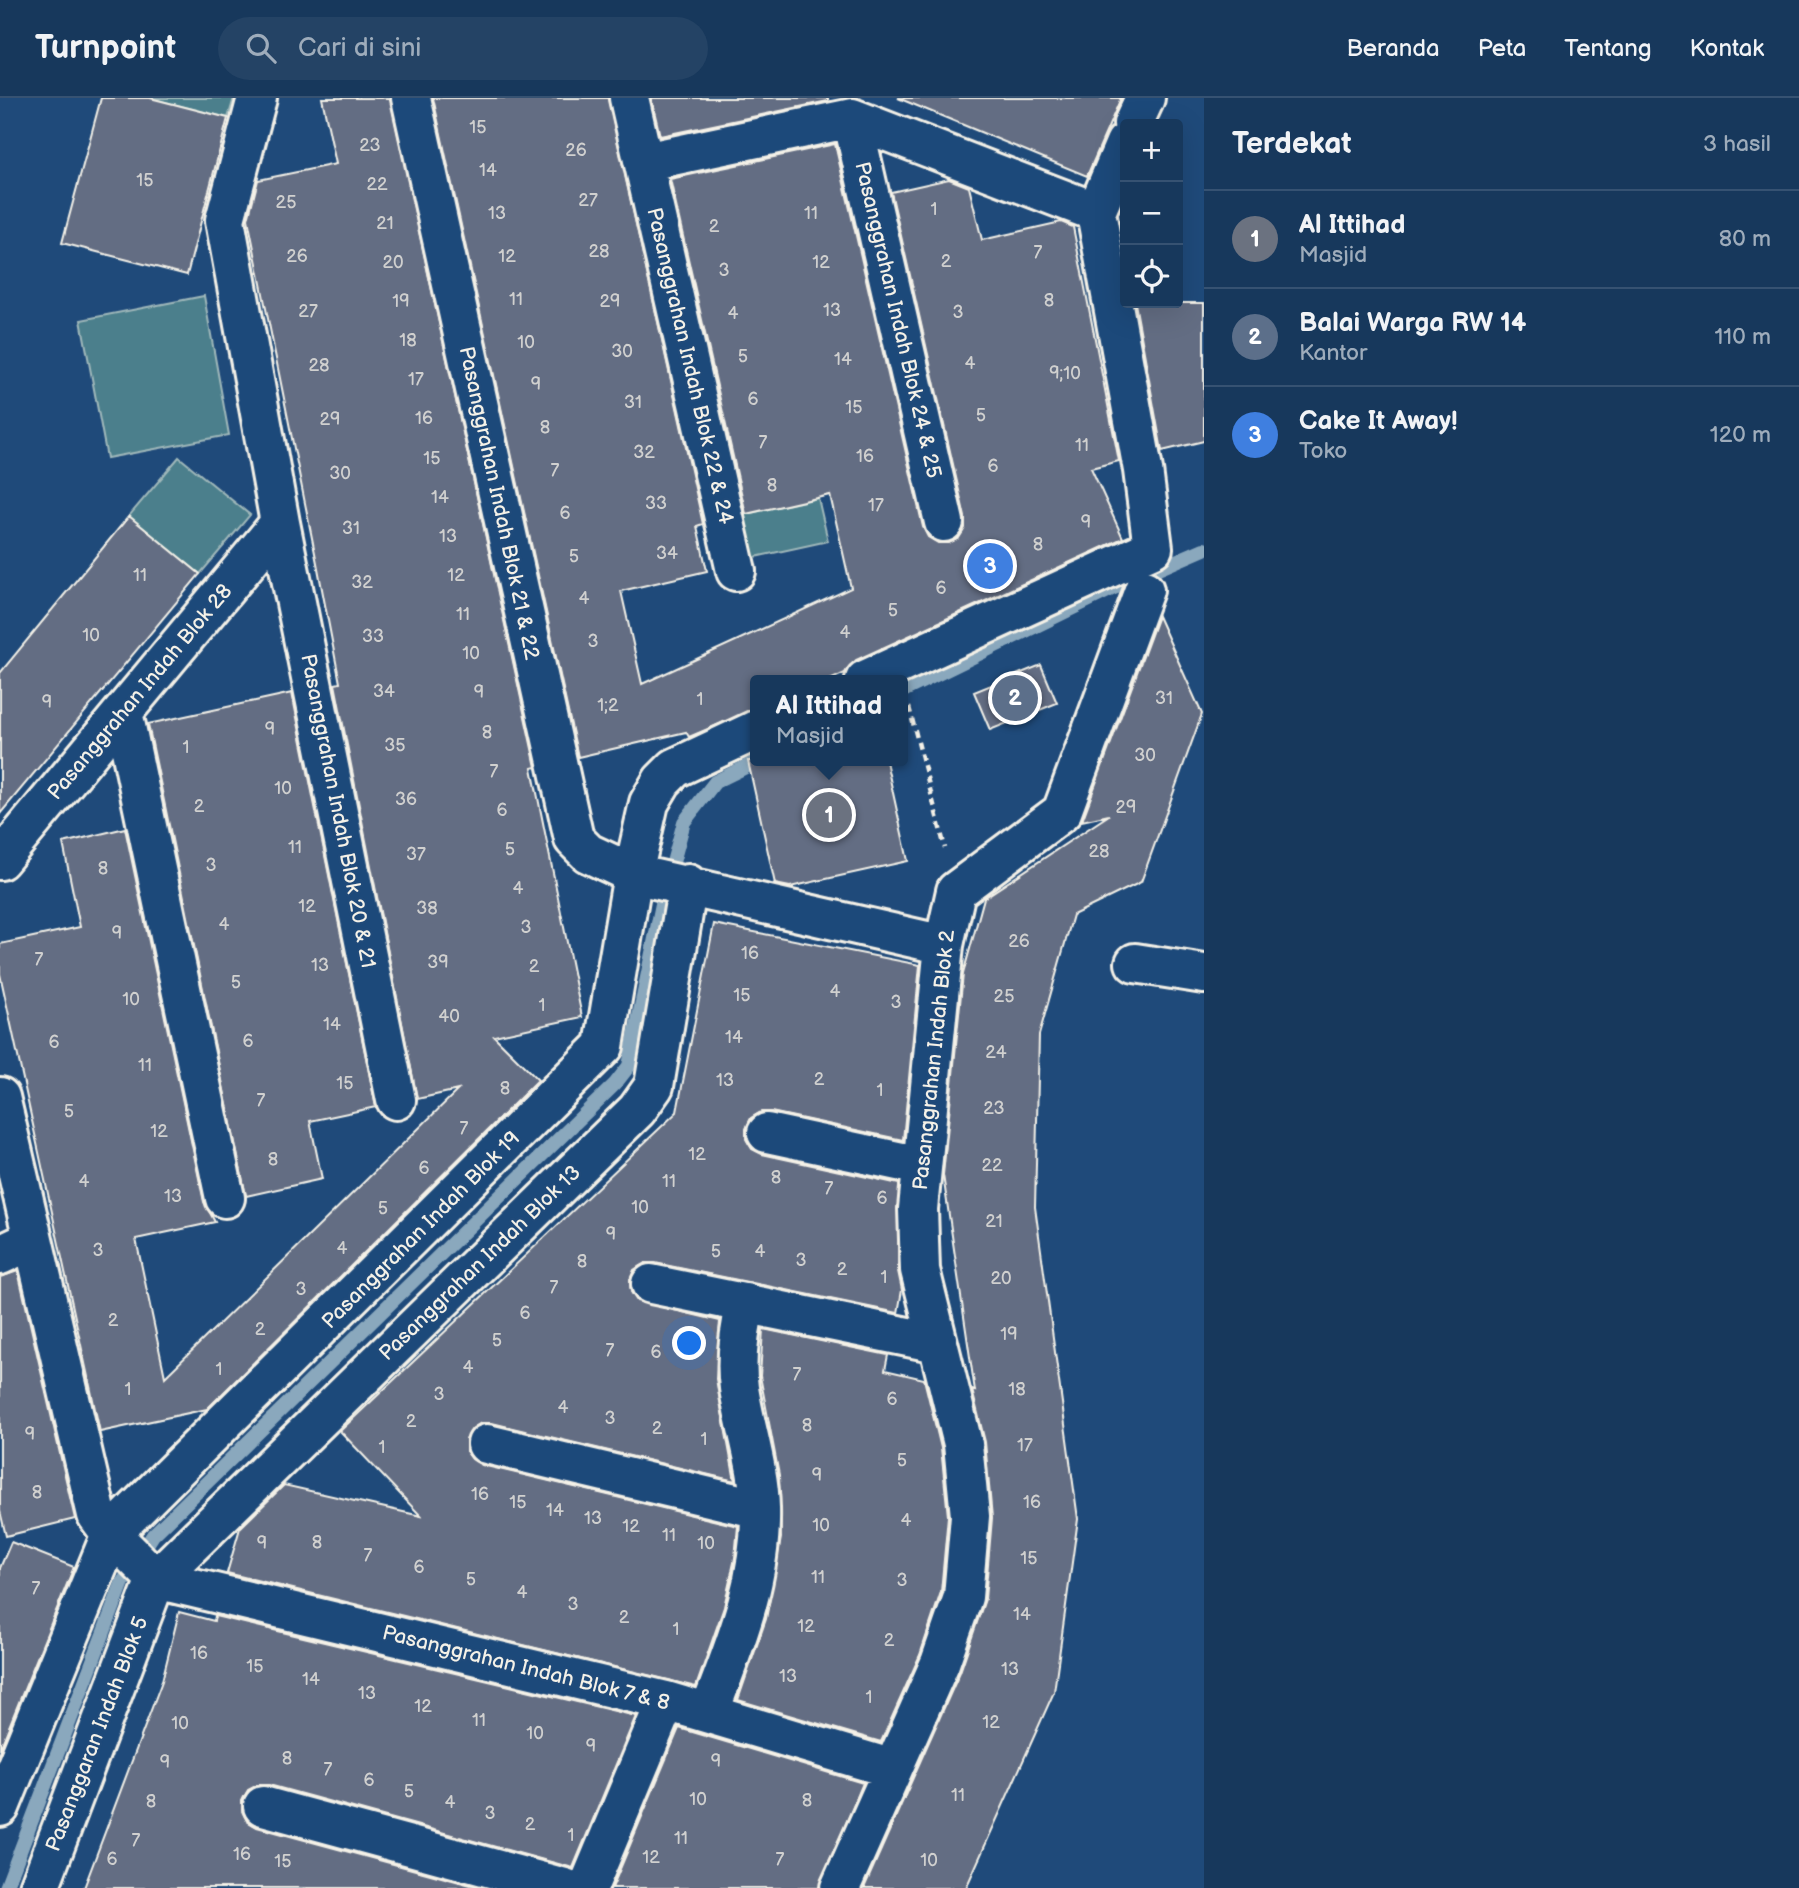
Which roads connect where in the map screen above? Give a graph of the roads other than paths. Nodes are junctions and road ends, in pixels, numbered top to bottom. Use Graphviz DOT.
graph roads {
  1 [pos="257,98"];
  2 [pos="411,98"];
  3 [pos="629,98"];
  4 [pos="1144,98"];
  5 [pos="852,118"];
  6 [pos="1135,119"];
  7 [pos="1120,155"];
  8 [pos="643,162"];
  9 [pos="1096,212"];
  10 [pos="944,522"];
  11 [pos="280,523"];
  12 [pos="736,571"];
  13 [pos="1144,590"];
  14 [pos="876,675"];
  15 [pos="123,712"];
  16 [pos="750,732"];
  17 [pos="0,860"];
  18 [pos="633,874"];
  19 [pos="688,884"];
  20 [pos="944,945"];
  21 [pos="1135,963"];
  22 [pos="1204,974"];
  23 [pos="0,1097"];
  24 [pos="396,1100"];
  25 [pos="767,1133"];
  26 [pos="921,1166"];
  27 [pos="225,1198"];
  28 [pos="16,1248"];
  29 [pos="651,1284"];
  30 [pos="746,1303"];
  31 [pos="937,1343"];
  32 [pos="487,1444"];
  33 [pos="760,1509"];
  34 [pos="111,1535"];
  35 [pos="156,1579"];
  36 [pos="666,1701"];
  37 [pos="709,1713"];
  38 [pos="893,1769"];
  39 [pos="0,1807"];
  40 [pos="263,1807"];
  41 [pos="39,1888"];
  42 [pos="565,1888"];
  43 [pos="587,1888"];
  44 [pos="839,1888"];
  1 -- 11 [label="street, Pasanggrahan Indah Blok 20 & 21"];
  2 -- 18 [label="street, Pasanggrahan Indah Blok 21 & 22"];
  3 -- 8 [label="street, Pasanggrahan Indah Blok 22 & 24"];
  4 -- 6 [label="street"];
  5 -- 8 [label="street"];
  5 -- 9 [label="street"];
  5 -- 10 [label="street, Pasanggrahan Indah Blok 24 & 25"];
  7 -- 9 [label="street"];
  8 -- 12 [label="street, Pasanggrahan Indah Blok 22 & 24"];
  9 -- 14 [label="street"];
  11 -- 15 [label="street, Pasanggrahan Indah Blok 28"];
  11 -- 24 [label="street, Pasanggrahan Indah Blok 20 & 21"];
  13 -- 20 [label="street, Pasanggrahan Indah Blok 2"];
  15 -- 17 [label="street, Pasanggrahan Indah Blok 28"];
  15 -- 27 [label="street"];
  16 -- 18 [label="street, Pasanggrahan Indah Blok 19"];
  18 -- 19 [label="street, Pasanggrahan Indah Blok 21 & 22"];
  18 -- 34 [label="street, Pasanggrahan Indah Blok 19"];
  19 -- 20 [label="street, Pasanggrahan Indah Blok 21 & 22"];
  19 -- 35 [label="street, Pasanggrahan Indah Blok 13"];
  20 -- 26 [label="street, Pasanggrahan Indah Blok 2"];
  21 -- 22 [label="street"];
  23 -- 28 [label="street"];
  25 -- 26 [label="street"];
  26 -- 31 [label="street, Pasanggrahan Indah Blok 2"];
  28 -- 34 [label="street"];
  29 -- 30 [label="street"];
  30 -- 31 [label="street"];
  30 -- 33 [label="street"];
  31 -- 38 [label="street, Pasanggrahan Indah Blok 2"];
  32 -- 33 [label="street"];
  33 -- 37 [label="street"];
  34 -- 35 [label="street"];
  34 -- 39 [label="street"];
  35 -- 36 [label="street, Pasanggrahan Indah Blok 7 & 8"];
  35 -- 41 [label="street, Pasanggaran Indah Blok 5"];
  36 -- 37 [label="street, Pasanggrahan Indah Blok 7 & 8"];
  36 -- 43 [label="street"];
  37 -- 38 [label="street, Pasanggrahan Indah Blok 7 & 8"];
  38 -- 44 [label="street, Pasanggrahan Indah Blok 2"];
  40 -- 42 [label="street"];
}
